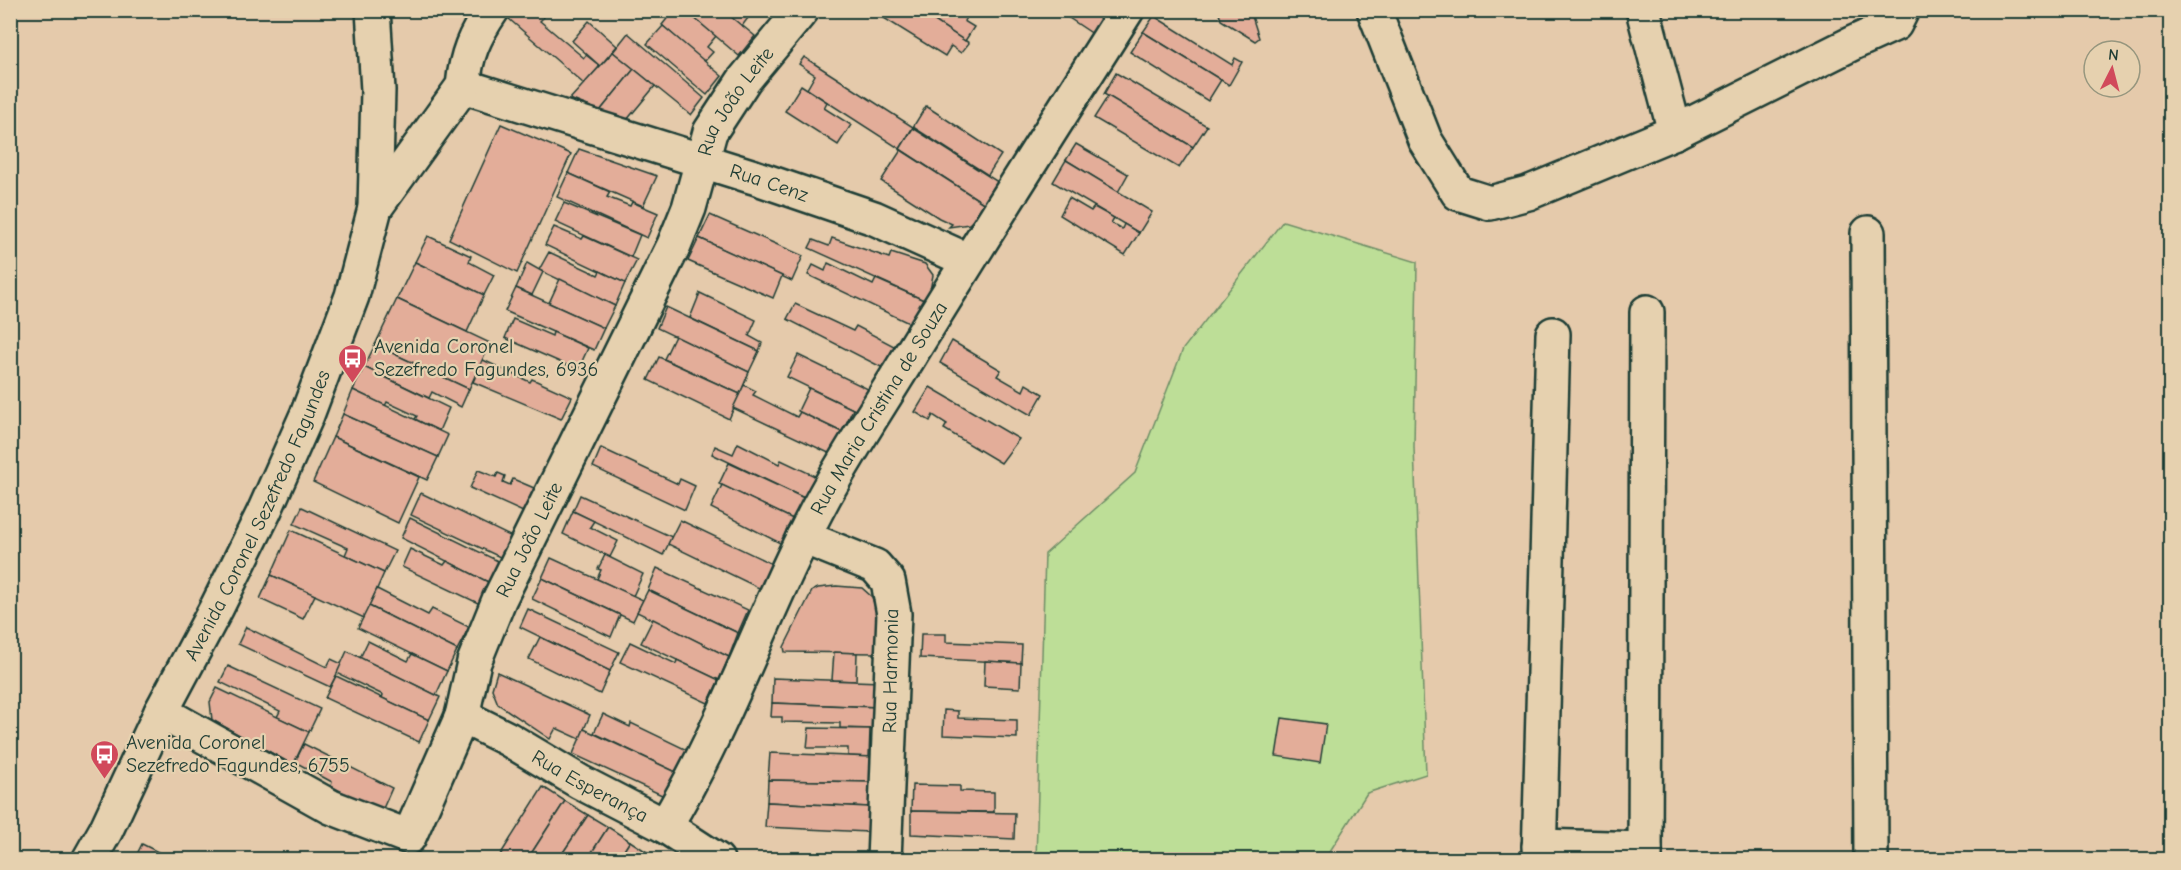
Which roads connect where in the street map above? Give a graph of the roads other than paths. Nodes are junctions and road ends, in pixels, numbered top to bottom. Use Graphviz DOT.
graph roads {
  1 [pos="373,10"];
  2 [pos="492,10"];
  3 [pos="802,10"];
  4 [pos="1126,10"];
  5 [pos="1374,10"];
  6 [pos="1643,10"];
  7 [pos="1902,10"];
  8 [pos="463,86"];
  9 [pos="1675,132"];
  10 [pos="702,160"];
  11 [pos="375,208"];
  12 [pos="1868,233"];
  13 [pos="967,260"];
  14 [pos="1647,312"];
  15 [pos="1552,334"];
  16 [pos="803,537"];
  17 [pos="161,712"];
  18 [pos="462,716"];
  19 [pos="665,826"];
  20 [pos="409,848"];
  21 [pos="1539,853"];
  22 [pos="1645,854"];
  23 [pos="89,860"];
  24 [pos="717,860"];
  25 [pos="884,860"];
  26 [pos="1870,860"];
  1 -- 11 [label="street, Avenida Coronel Sezefredo Fagundes"];
  2 -- 8 [label="street"];
  3 -- 10 [label="street, Rua João Leite"];
  4 -- 13 [label="street, Rua Maria Cristina de Souza"];
  5 -- 9 [label="street"];
  6 -- 9 [label="street"];
  7 -- 9 [label="street"];
  8 -- 10 [label="street, Rua Cenz"];
  8 -- 11 [label="street"];
  10 -- 13 [label="street, Rua Cenz"];
  10 -- 18 [label="street, Rua João Leite"];
  11 -- 17 [label="street, Avenida Coronel Sezefredo Fagundes"];
  12 -- 26 [label="street"];
  13 -- 16 [label="street, Rua Maria Cristina de Souza"];
  14 -- 22 [label="street"];
  15 -- 21 [label="street"];
  16 -- 19 [label="street, Rua Maria Cristina de Souza"];
  16 -- 25 [label="street, Rua Harmonia"];
  17 -- 20 [label="street, Rua João Leite"];
  17 -- 23 [label="street, Avenida Coronel Sezefredo Fagundes"];
  18 -- 19 [label="street, Rua Esperança"];
  18 -- 20 [label="street, Rua João Leite"];
  19 -- 24 [label="street, Rua Esperança"];
  21 -- 22 [label="street"];
}
